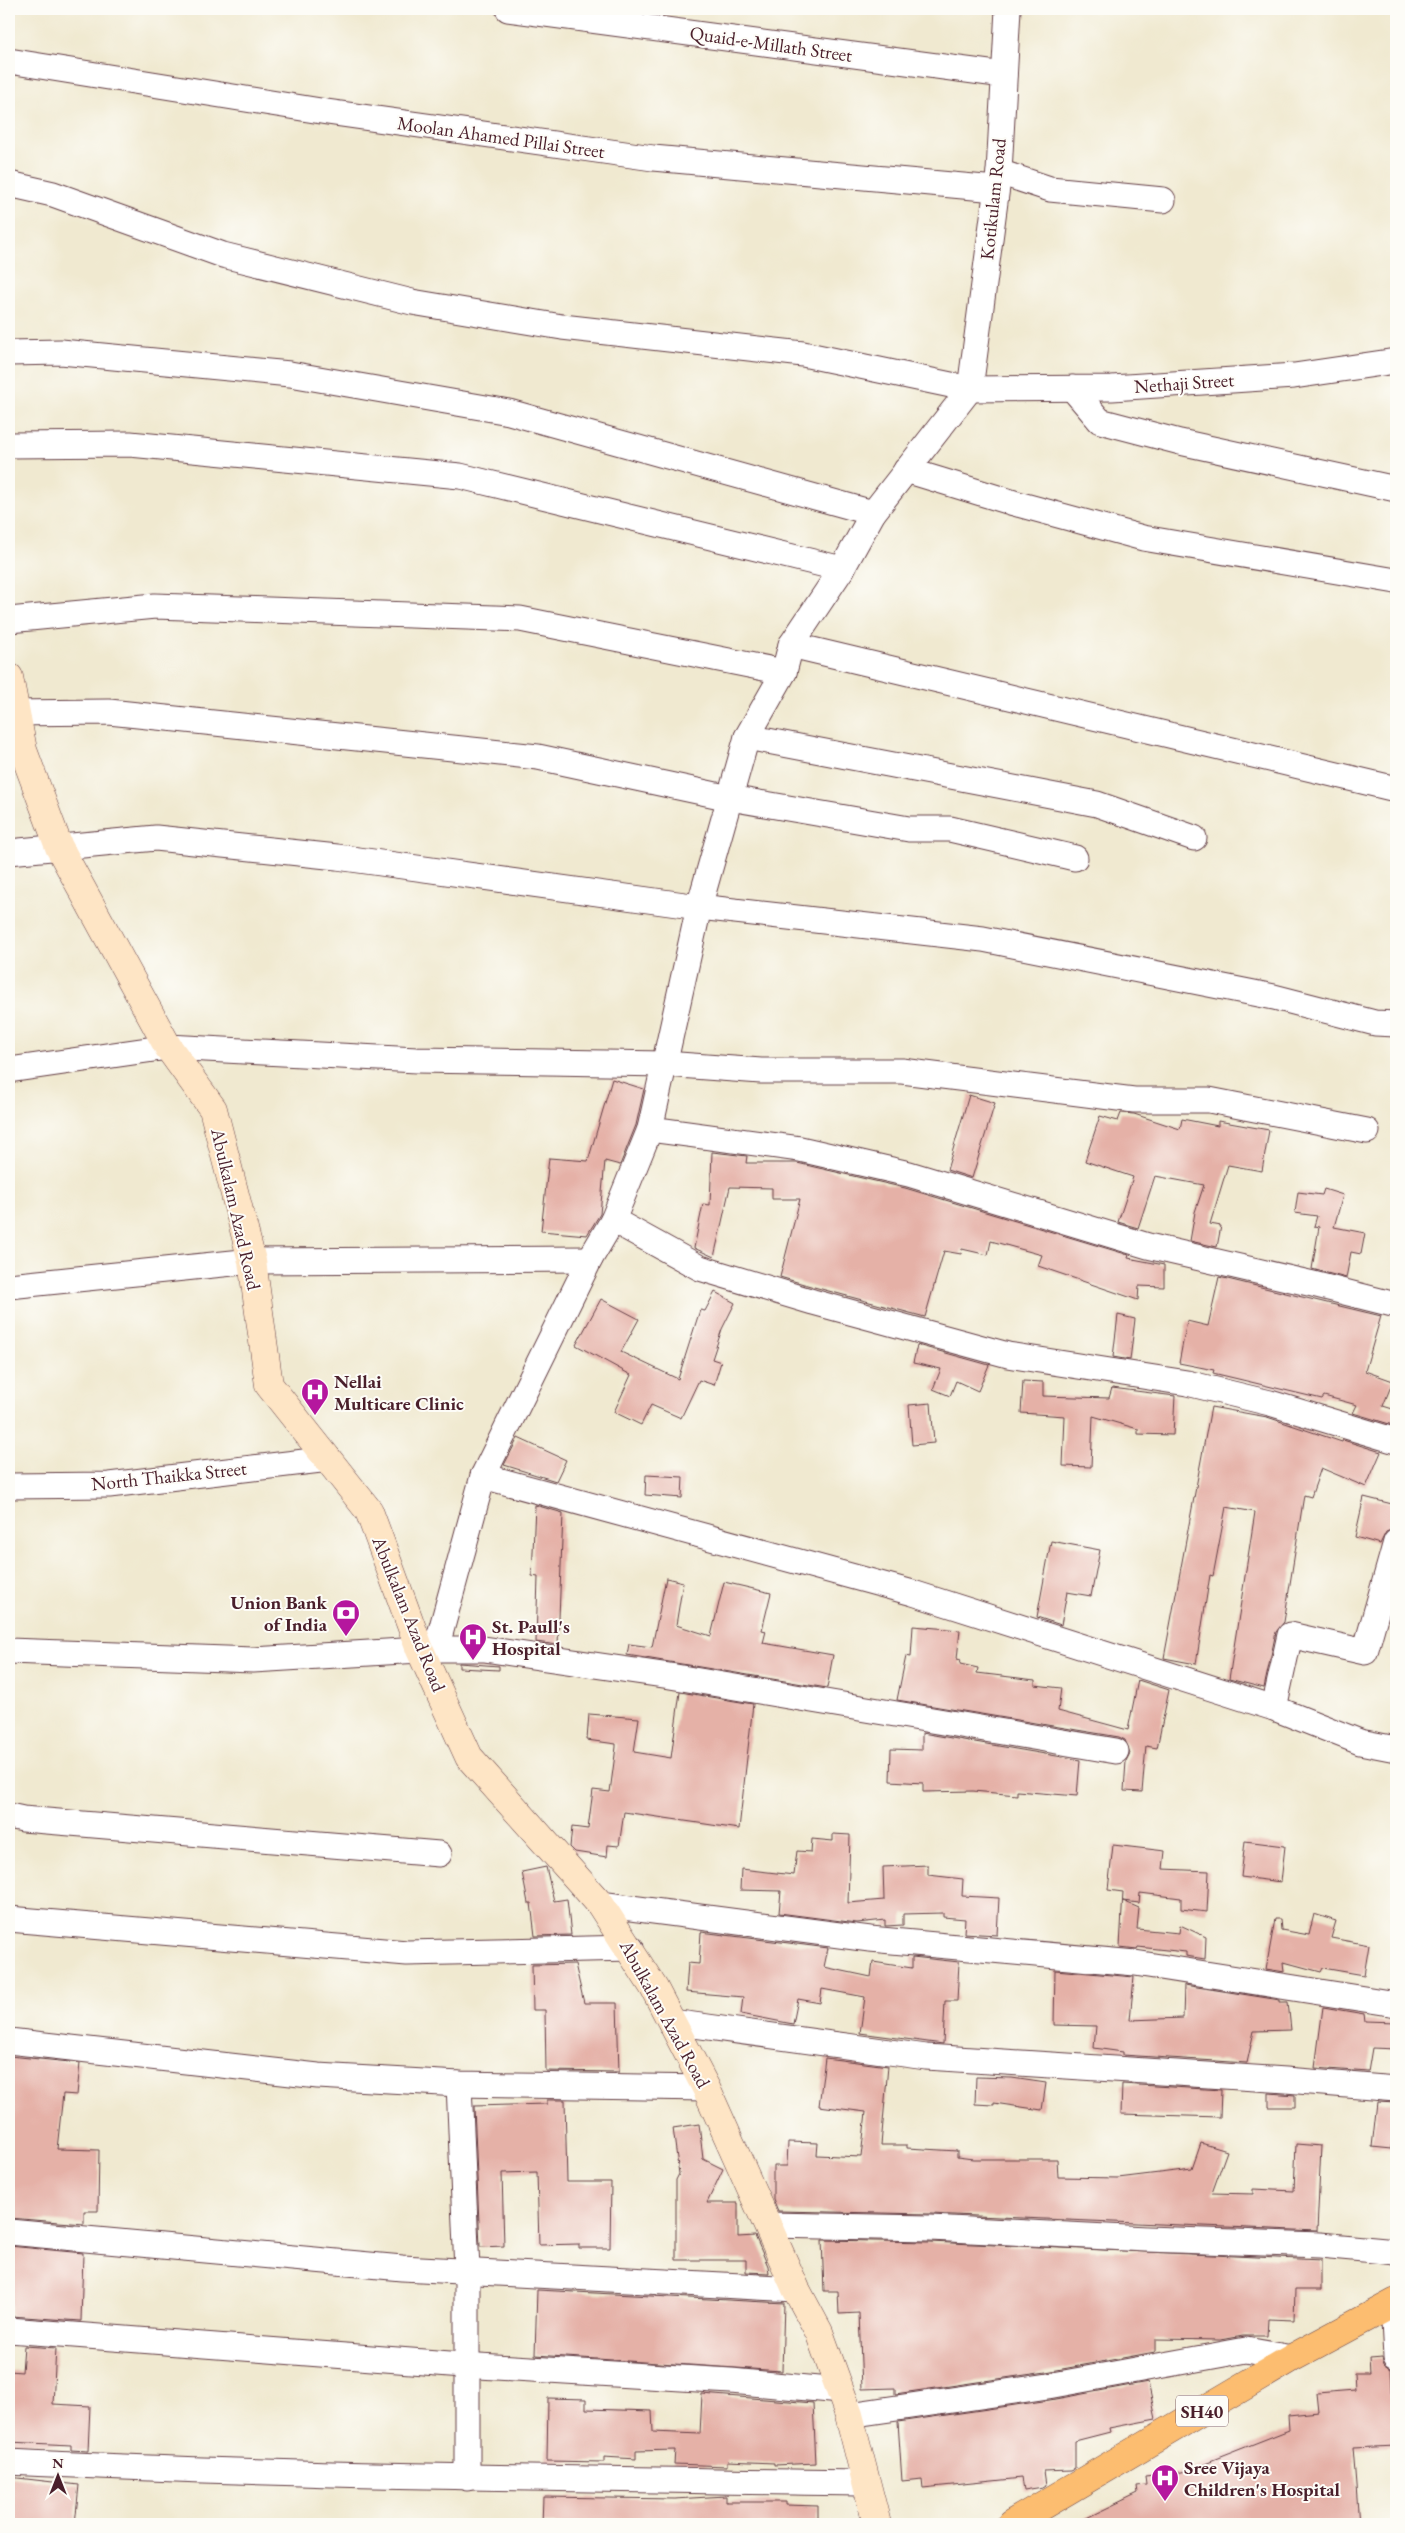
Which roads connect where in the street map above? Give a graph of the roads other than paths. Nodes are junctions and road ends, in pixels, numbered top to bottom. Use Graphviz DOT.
graph roads {
  1 [pos="508,9"];
  2 [pos="1008,9"];
  3 [pos="9,61"];
  4 [pos="1004,75"];
  5 [pos="997,180"];
  6 [pos="9,184"];
  7 [pos="1163,200"];
  8 [pos="9,353"];
  9 [pos="1396,360"];
  10 [pos="1072,388"];
  11 [pos="970,389"];
  12 [pos="9,445"];
  13 [pos="906,470"];
  14 [pos="1396,489"];
  15 [pos="873,513"];
  16 [pos="842,569"];
  17 [pos="1396,581"];
  18 [pos="9,620"];
  19 [pos="791,645"];
  20 [pos="784,672"];
  21 [pos="9,677"];
  22 [pos="12,713"];
  23 [pos="747,737"];
  24 [pos="1396,789"];
  25 [pos="730,798"];
  26 [pos="1194,838"];
  27 [pos="60,847"];
  28 [pos="9,852"];
  29 [pos="1075,858"];
  30 [pos="699,907"];
  31 [pos="1386,1024"];
  32 [pos="1396,1040"];
  33 [pos="168,1047"];
  34 [pos="665,1064"];
  35 [pos="9,1070"];
  36 [pos="650,1130"];
  37 [pos="1367,1131"];
  38 [pos="613,1220"];
  39 [pos="590,1259"];
  40 [pos="252,1262"];
  41 [pos="9,1286"];
  42 [pos="1396,1305"];
  43 [pos="1396,1440"];
  44 [pos="329,1458"];
  45 [pos="482,1476"];
  46 [pos="9,1486"];
  47 [pos="1396,1542"];
  48 [pos="428,1650"];
  49 [pos="9,1651"];
  50 [pos="1274,1708"];
  51 [pos="1396,1749"];
  52 [pos="1116,1751"];
  53 [pos="9,1816"];
  54 [pos="439,1854"];
  55 [pos="600,1904"];
  56 [pos="9,1919"];
  57 [pos="631,1948"];
  58 [pos="1396,2004"];
  59 [pos="672,2022"];
  60 [pos="9,2041"];
  61 [pos="459,2084"];
  62 [pos="706,2088"];
  63 [pos="1396,2089"];
  64 [pos="768,2225"];
  65 [pos="9,2232"];
  66 [pos="1396,2252"];
  67 [pos="467,2271"];
  68 [pos="796,2289"];
  69 [pos="1395,2303"];
  70 [pos="9,2330"];
  71 [pos="1396,2357"];
  72 [pos="1292,2358"];
  73 [pos="467,2365"];
  74 [pos="845,2403"];
  75 [pos="9,2462"];
  76 [pos="467,2478"];
  77 [pos="865,2483"];
  78 [pos="877,2524"];
  79 [pos="1011,2524"];
  1 -- 4 [label="street, Quaid-e-Millath Street"];
  2 -- 4 [label="street, Kotikulam Road"];
  3 -- 5 [label="street, Moolan Ahamed Pillai Street"];
  4 -- 5 [label="street, Kotikulam Road"];
  5 -- 7 [label="street, Moolan Ahamed Pillai Street"];
  5 -- 11 [label="street, Kotikulam Road"];
  6 -- 11 [label="street, Nethaji Street"];
  8 -- 15 [label="street"];
  9 -- 10 [label="street, Nethaji Street"];
  10 -- 11 [label="street, Nethaji Street"];
  10 -- 14 [label="street"];
  11 -- 13 [label="street"];
  12 -- 16 [label="street"];
  13 -- 15 [label="street"];
  13 -- 17 [label="street"];
  15 -- 16 [label="street"];
  16 -- 19 [label="street"];
  18 -- 20 [label="street"];
  19 -- 20 [label="street"];
  19 -- 24 [label="street"];
  20 -- 23 [label="street"];
  21 -- 22 [label="main road, Abulkalam Azad Road"];
  22 -- 25 [label="street"];
  22 -- 27 [label="main road, Abulkalam Azad Road"];
  23 -- 25 [label="street"];
  23 -- 26 [label="street"];
  25 -- 29 [label="street"];
  25 -- 30 [label="street"];
  27 -- 28 [label="street"];
  27 -- 30 [label="street"];
  27 -- 33 [label="main road, Abulkalam Azad Road"];
  30 -- 31 [label="street"];
  30 -- 34 [label="street"];
  31 -- 32 [label="street"];
  33 -- 34 [label="street"];
  33 -- 35 [label="street"];
  33 -- 40 [label="main road, Abulkalam Azad Road"];
  34 -- 36 [label="street"];
  34 -- 37 [label="street"];
  36 -- 38 [label="street"];
  36 -- 42 [label="street"];
  38 -- 39 [label="street"];
  38 -- 43 [label="street"];
  39 -- 40 [label="street"];
  39 -- 45 [label="street"];
  40 -- 41 [label="street"];
  40 -- 44 [label="main road, Abulkalam Azad Road"];
  44 -- 46 [label="street, North Thaikka Street"];
  44 -- 48 [label="main road, Abulkalam Azad Road"];
  45 -- 48 [label="street"];
  45 -- 50 [label="street"];
  47 -- 50 [label="street"];
  48 -- 49 [label="street"];
  48 -- 52 [label="street"];
  48 -- 55 [label="main road, Abulkalam Azad Road"];
  50 -- 51 [label="street"];
  53 -- 54 [label="street"];
  55 -- 57 [label="main road, Abulkalam Azad Road"];
  55 -- 58 [label="street"];
  56 -- 57 [label="street"];
  57 -- 59 [label="main road, Abulkalam Azad Road"];
  59 -- 62 [label="main road, Abulkalam Azad Road"];
  59 -- 63 [label="street"];
  60 -- 61 [label="street"];
  61 -- 62 [label="street"];
  61 -- 67 [label="street"];
  62 -- 64 [label="main road, Abulkalam Azad Road"];
  64 -- 66 [label="street"];
  64 -- 68 [label="main road, Abulkalam Azad Road"];
  65 -- 67 [label="street"];
  67 -- 68 [label="street"];
  67 -- 73 [label="street"];
  68 -- 74 [label="main road, Abulkalam Azad Road"];
  69 -- 71 [label="street"];
  69 -- 72 [label="main road, SH40"];
  70 -- 73 [label="street"];
  72 -- 74 [label="street"];
  72 -- 79 [label="main road, SH40"];
  73 -- 74 [label="street"];
  73 -- 76 [label="street"];
  74 -- 77 [label="main road, Abulkalam Azad Road"];
  75 -- 76 [label="street"];
  76 -- 77 [label="street"];
  77 -- 78 [label="main road, Abulkalam Azad Road"];
}
